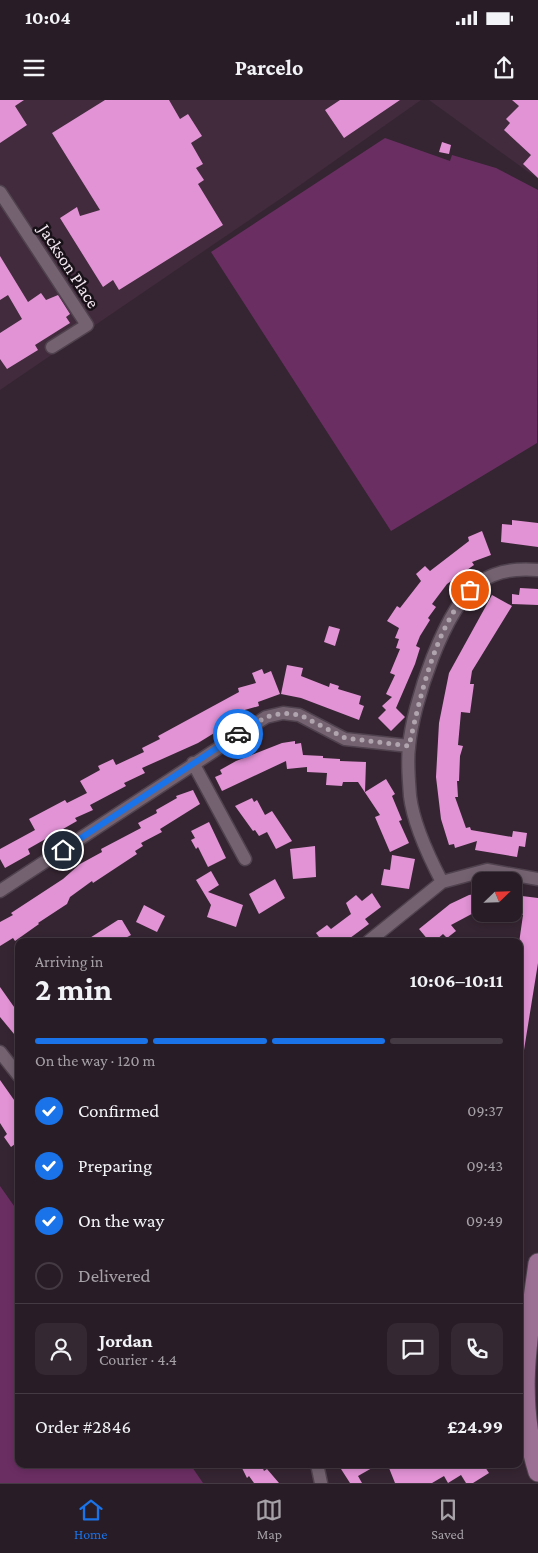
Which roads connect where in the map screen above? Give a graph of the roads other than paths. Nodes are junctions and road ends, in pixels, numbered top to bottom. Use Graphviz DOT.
graph roads {
  1 [pos="0,192"];
  2 [pos="52,347"];
  3 [pos="538,570"];
  4 [pos="409,746"];
  5 [pos="193,763"];
  6 [pos="245,858"];
  7 [pos="538,879"];
  8 [pos="442,882"];
  9 [pos="0,891"];
  10 [pos="373,938"];
  11 [pos="0,1052"];
  12 [pos="15,1071"];
  13 [pos="538,1263"];
  14 [pos="524,1439"];
  15 [pos="317,1468"];
  16 [pos="538,1472"];
  17 [pos="320,1483"];
  1 -- 2 [label="street, Jackson Place"];
  3 -- 4 [label="street"];
  4 -- 5 [label="street"];
  4 -- 8 [label="street"];
  5 -- 6 [label="street"];
  5 -- 9 [label="street"];
  7 -- 8 [label="street"];
  8 -- 10 [label="street"];
  11 -- 12 [label="street"];
  13 -- 14 [label="main road"];
  14 -- 16 [label="main road"];
  15 -- 17 [label="street"];
}
